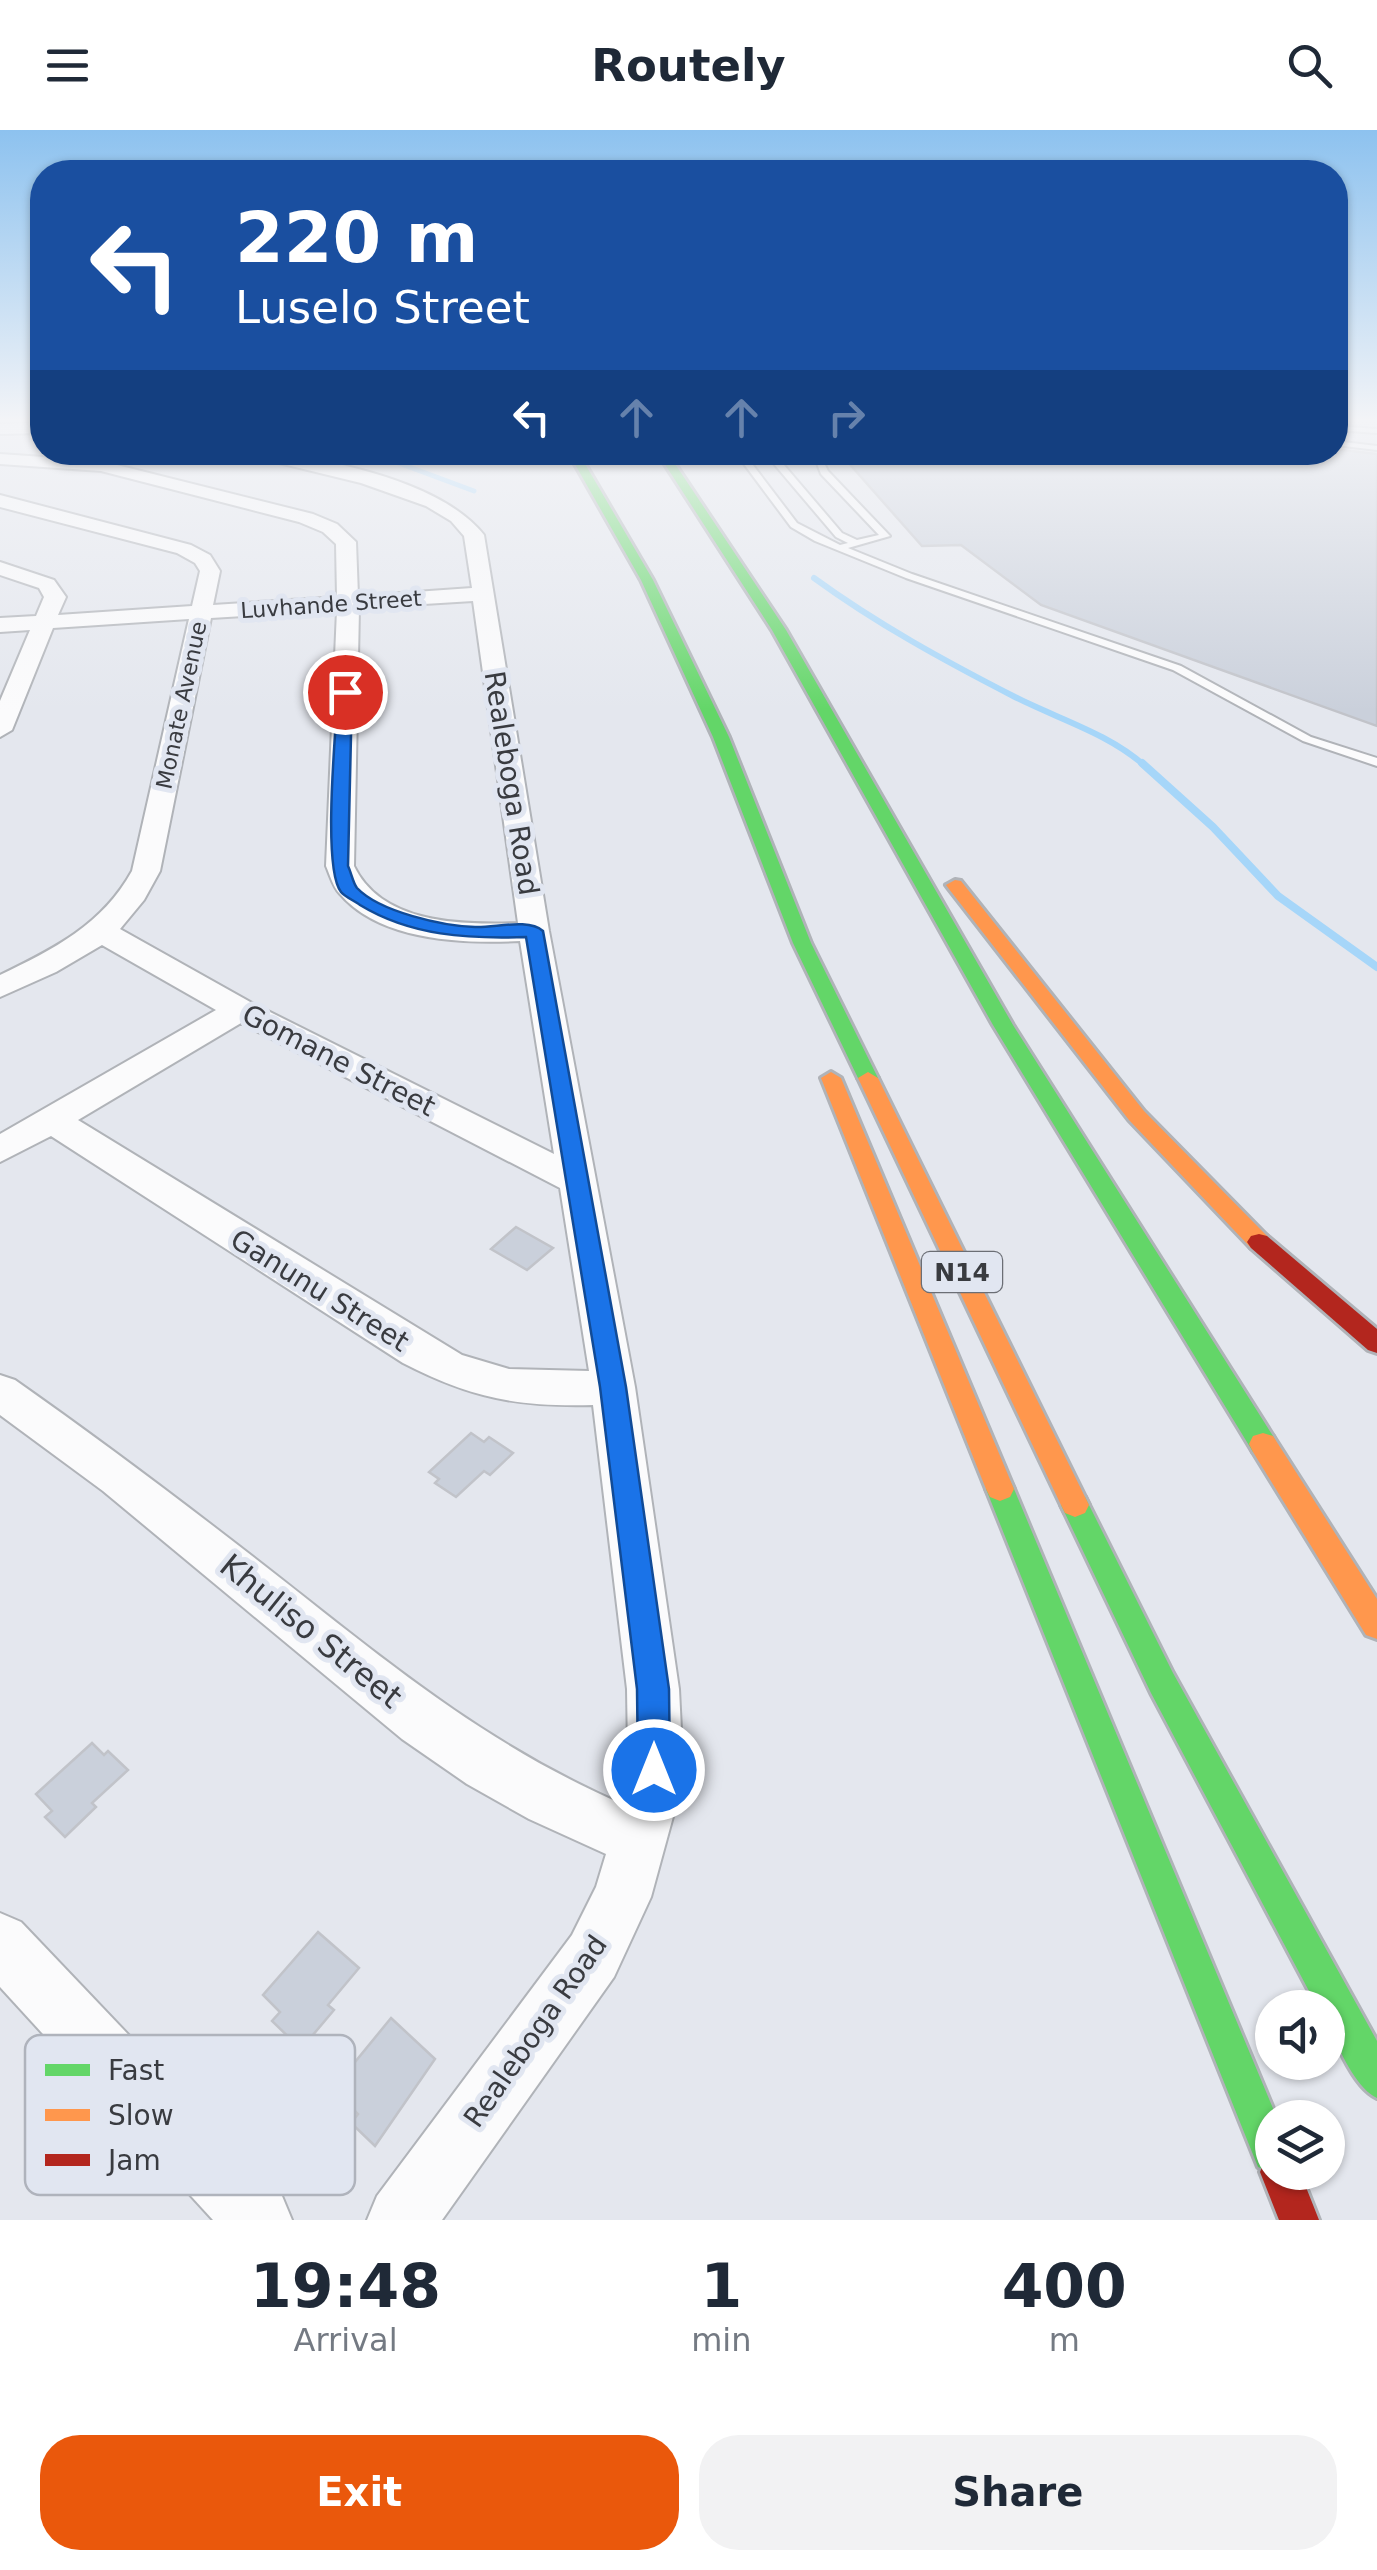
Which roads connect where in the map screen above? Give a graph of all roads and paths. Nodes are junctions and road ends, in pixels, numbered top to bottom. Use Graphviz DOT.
graph roads {
  1 [pos="65,516"];
  2 [pos="296,516"];
  3 [pos="451,516"];
  4 [pos="610,516"];
  5 [pos="709,516"];
  6 [pos="788,516"];
  7 [pos="822,516"];
  8 [pos="867,516"];
  9 [pos="861,545"];
  10 [pos="839,548"];
  11 [pos="0,568"];
  12 [pos="483,594"];
  13 [pos="348,602"];
  14 [pos="201,612"];
  15 [pos="42,623"];
  16 [pos="0,625"];
  17 [pos="1196,677"];
  18 [pos="1218,682"];
  19 [pos="833,723"];
  20 [pos="0,730"];
  21 [pos="1377,765"];
  22 [pos="534,931"];
  23 [pos="102,932"];
  24 [pos="802,943"];
  25 [pos="0,987"];
  26 [pos="805,1003"];
  27 [pos="240,1010"];
  28 [pos="822,1056"];
  29 [pos="52,1120"];
  30 [pos="0,1150"];
  31 [pos="579,1182"];
  32 [pos="1377,1343"];
  33 [pos="613,1387"];
  34 [pos="0,1392"];
  35 [pos="1377,1625"];
  36 [pos="640,1840"];
  37 [pos="0,1943"];
  38 [pos="86,2035"];
  39 [pos="1377,2079"];
  40 [pos="1255,2112"];
  41 [pos="1288,2190"];
  42 [pos="235,2195"];
  43 [pos="258,2220"];
  44 [pos="402,2220"];
  45 [pos="1300,2220"];
  1 -- 14 [label="street, Monate Avenue"];
  2 -- 13 [label="street"];
  3 -- 12 [label="street, Realeboga Road"];
  4 -- 24 [label="highway, N14"];
  5 -- 19 [label="highway"];
  6 -- 10 [label="lane"];
  7 -- 9 [label="lane"];
  8 -- 9 [label="lane"];
  9 -- 10 [label="lane"];
  10 -- 17 [label="lane"];
  11 -- 15 [label="street"];
  12 -- 13 [label="street, Luvhande Street"];
  12 -- 22 [label="street, Realeboga Road"];
  13 -- 14 [label="street, Luvhande Street"];
  13 -- 22 [label="street"];
  14 -- 15 [label="street, Luvhande Street"];
  14 -- 23 [label="street, Monate Avenue"];
  15 -- 16 [label="street, Luvhande Street"];
  15 -- 20 [label="street"];
  17 -- 18 [label="lane"];
  17 -- 21 [label="lane"];
  19 -- 32 [label="highway"];
  19 -- 35 [label="highway"];
  22 -- 31 [label="street, Realeboga Road"];
  23 -- 25 [label="street, Monate Avenue"];
  23 -- 27 [label="street, Gomane Street"];
  24 -- 26 [label="highway"];
  24 -- 39 [label="highway, N14"];
  27 -- 29 [label="street"];
  27 -- 31 [label="street, Gomane Street"];
  28 -- 40 [label="highway"];
  29 -- 30 [label="street"];
  29 -- 33 [label="street, Ganunu Street"];
  31 -- 33 [label="street, Realeboga Road"];
  33 -- 36 [label="street, Realeboga Road"];
  34 -- 36 [label="street, Khuliso Street"];
  36 -- 44 [label="street, Realeboga Road"];
  37 -- 38 [label="street"];
  41 -- 45 [label="highway"];
  42 -- 43 [label="street"];
}
